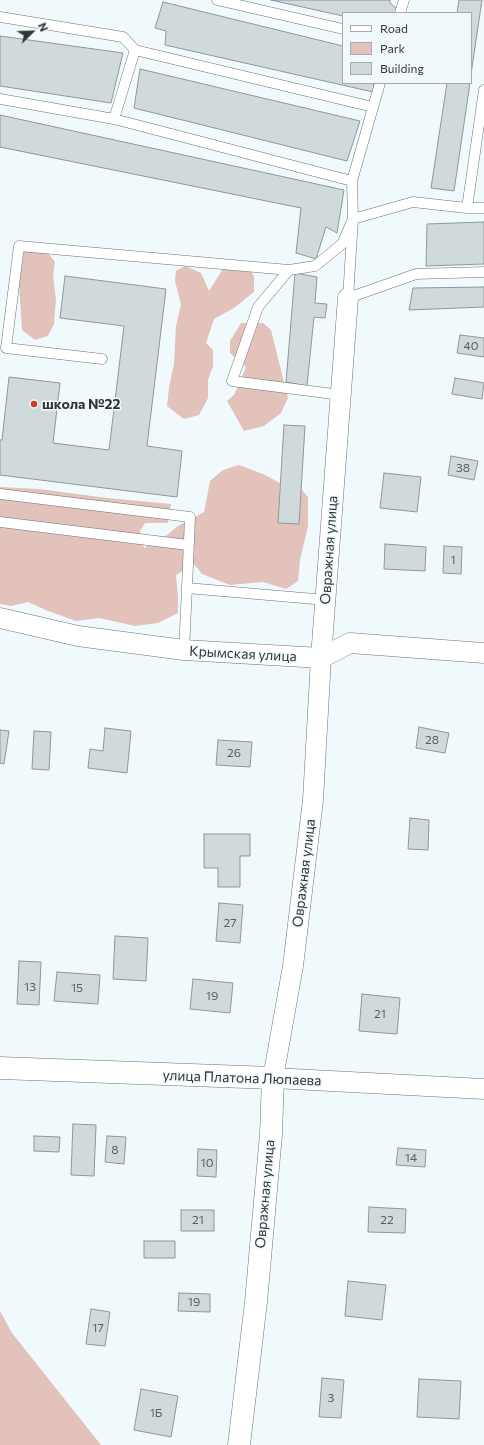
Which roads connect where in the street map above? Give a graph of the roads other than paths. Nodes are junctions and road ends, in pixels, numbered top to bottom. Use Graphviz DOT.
graph roads {
  1 [pos="217,0"];
  2 [pos="404,0"];
  3 [pos="400,12"];
  4 [pos="0,17"];
  5 [pos="342,29"];
  6 [pos="135,50"];
  7 [pos="380,84"];
  8 [pos="484,90"];
  9 [pos="0,99"];
  10 [pos="373,107"];
  11 [pos="114,119"];
  12 [pos="352,180"];
  13 [pos="467,208"];
  14 [pos="484,208"];
  15 [pos="353,219"];
  16 [pos="289,270"];
  17 [pos="484,272"];
  18 [pos="348,298"];
  19 [pos="102,359"];
  20 [pos="341,395"];
  21 [pos="0,494"];
  22 [pos="0,522"];
  23 [pos="188,545"];
  24 [pos="187,588"];
  25 [pos="326,600"];
  26 [pos="0,618"];
  27 [pos="184,650"];
  28 [pos="484,653"];
  29 [pos="321,658"];
  30 [pos="0,1068"];
  31 [pos="274,1078"];
  32 [pos="484,1088"];
  33 [pos="239,1445"];
  1 -- 5 [label="lane"];
  2 -- 3 [label="lane"];
  4 -- 6 [label="lane"];
  6 -- 10 [label="lane"];
  6 -- 11 [label="lane"];
  7 -- 10 [label="lane"];
  8 -- 13 [label="lane"];
  9 -- 11 [label="lane"];
  10 -- 12 [label="lane"];
  11 -- 12 [label="lane"];
  12 -- 15 [label="lane"];
  13 -- 14 [label="lane"];
  13 -- 15 [label="lane"];
  15 -- 16 [label="lane"];
  15 -- 18 [label="lane"];
  16 -- 19 [label="lane"];
  16 -- 20 [label="lane"];
  17 -- 18 [label="lane"];
  18 -- 20 [label="street, Овражная улица"];
  20 -- 25 [label="street, Овражная улица"];
  21 -- 23 [label="lane"];
  22 -- 23 [label="lane"];
  23 -- 24 [label="lane"];
  24 -- 25 [label="lane"];
  24 -- 27 [label="lane"];
  25 -- 29 [label="street, Овражная улица"];
  26 -- 27 [label="street, Крымская улица"];
  27 -- 29 [label="street, Крымская улица"];
  28 -- 29 [label="street"];
  29 -- 31 [label="street, Овражная улица"];
  30 -- 31 [label="street, улица Платона Люпаева"];
  31 -- 32 [label="street, улица Платона Люпаева"];
  31 -- 33 [label="street, Овражная улица"];
}
